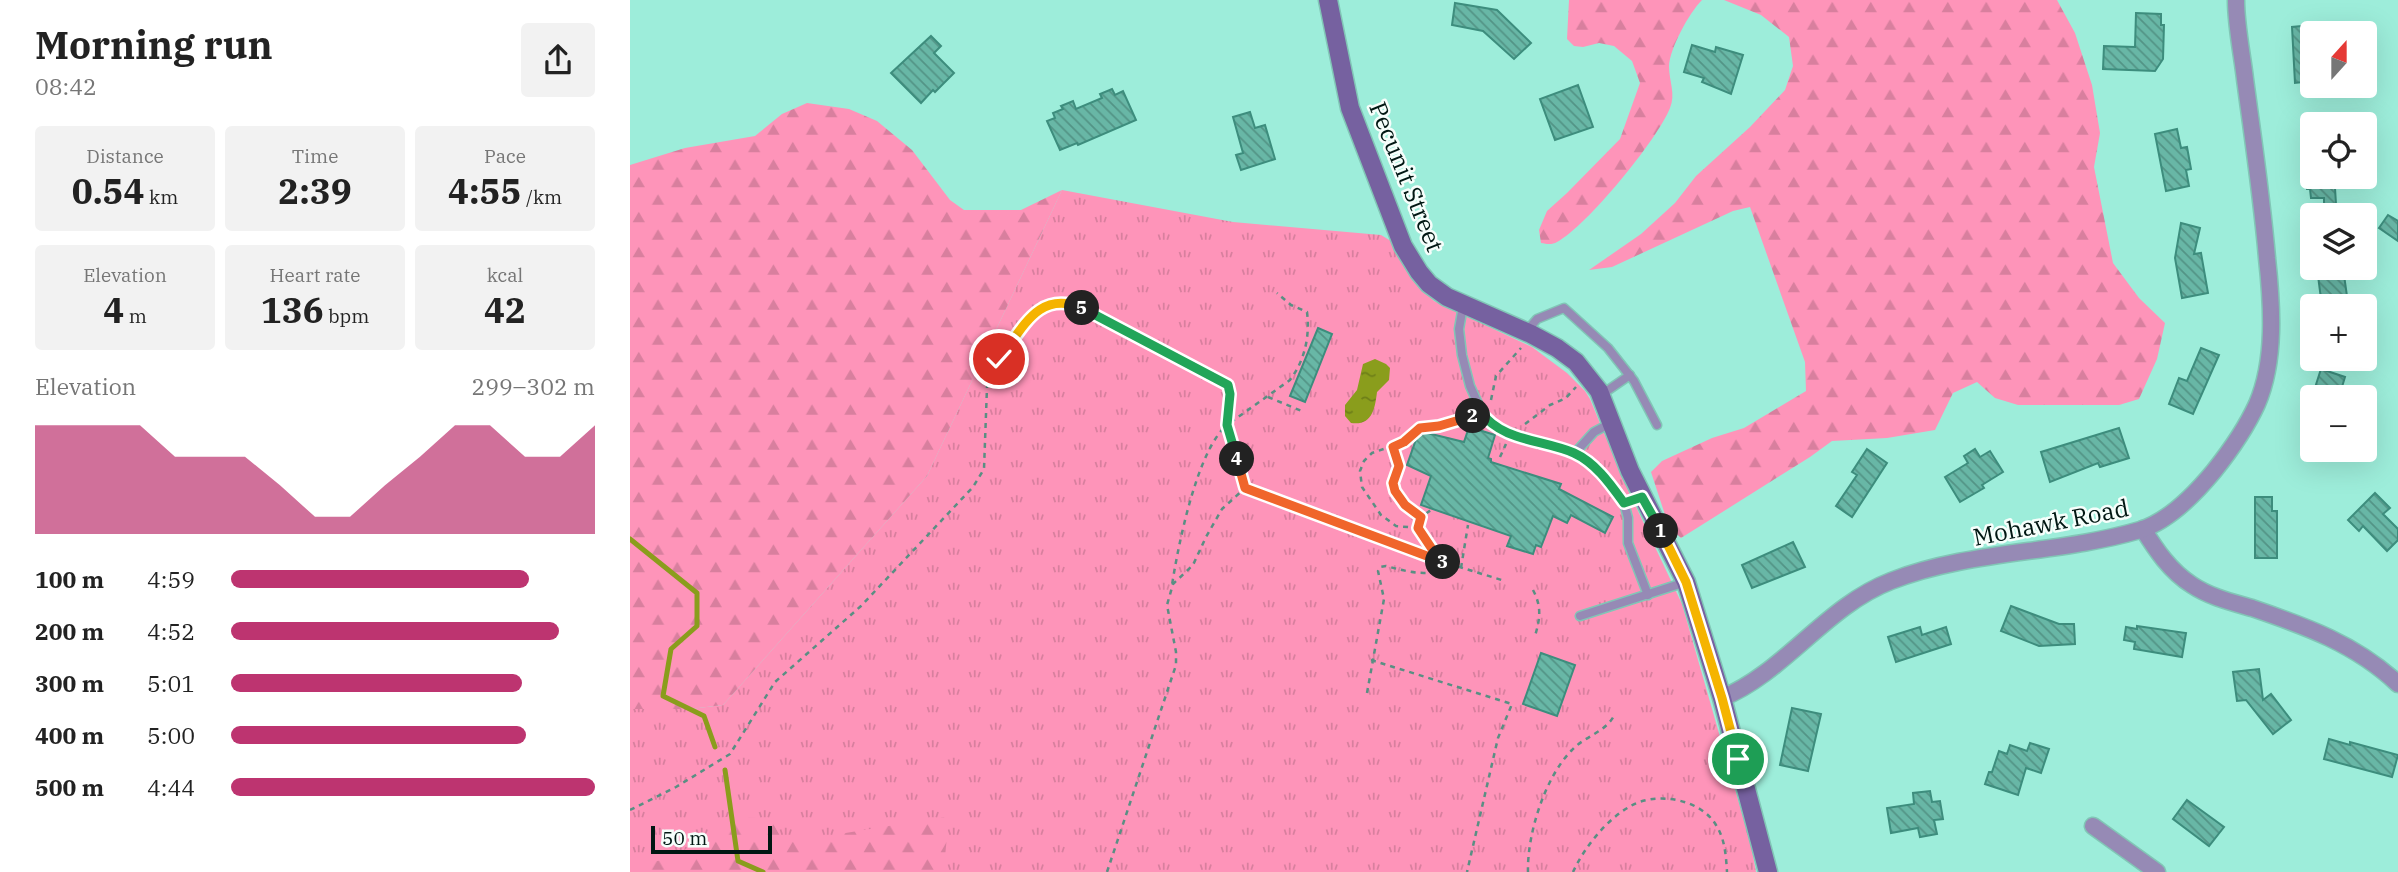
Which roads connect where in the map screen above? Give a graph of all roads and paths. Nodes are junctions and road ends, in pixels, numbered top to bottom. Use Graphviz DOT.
graph roads {
  1 [pos="1328,0"];
  2 [pos="2235,0"];
  3 [pos="1277,293"];
  4 [pos="1463,306"];
  5 [pos="1529,333"];
  6 [pos="1630,375"];
  7 [pos="1592,379"];
  8 [pos="1601,395"];
  9 [pos="1267,396"];
  10 [pos="1304,412"];
  11 [pos="1481,412"];
  12 [pos="1612,422"];
  13 [pos="1227,425"];
  14 [pos="1657,425"];
  15 [pos="1513,434"];
  16 [pos="1392,446"];
  17 [pos="1575,453"];
  18 [pos="1500,457"];
  19 [pos="1245,488"];
  20 [pos="1642,497"];
  21 [pos="1624,503"];
  22 [pos="1431,510"];
  23 [pos="1421,517"];
  24 [pos="1468,525"];
  25 [pos="1418,528"];
  26 [pos="2143,529"];
  27 [pos="1451,565"];
  28 [pos="1461,568"];
  29 [pos="1505,581"];
  30 [pos="1686,582"];
  31 [pos="1172,585"];
  32 [pos="1533,590"];
  33 [pos="1648,595"];
  34 [pos="1580,617"];
  35 [pos="1535,636"];
  36 [pos="1371,660"];
  37 [pos="2398,684"];
  38 [pos="1367,693"];
  39 [pos="1722,698"];
  40 [pos="1614,716"];
  41 [pos="630,810"];
  42 [pos="2093,826"];
  43 [pos="1107,872"];
  44 [pos="1467,872"];
  45 [pos="1528,872"];
  46 [pos="1573,872"];
  47 [pos="1727,872"];
  48 [pos="1768,872"];
  49 [pos="2157,872"];
  1 -- 4 [label="street, Pecunit Street"];
  2 -- 26 [label="street, Mohawk Road"];
  3 -- 9 [label="path"];
  4 -- 5 [label="street, Pecunit Street"];
  4 -- 11 [label="lane"];
  5 -- 6 [label="lane"];
  5 -- 7 [label="street, Pecunit Street"];
  5 -- 11 [label="path"];
  6 -- 8 [label="lane"];
  6 -- 14 [label="lane"];
  7 -- 8 [label="street, Pecunit Street"];
  7 -- 15 [label="path"];
  8 -- 12 [label="street, Pecunit Street"];
  9 -- 10 [label="path"];
  9 -- 13 [label="path"];
  11 -- 15 [label="lane"];
  11 -- 16 [label="path"];
  12 -- 17 [label="lane"];
  12 -- 20 [label="street, Pecunit Street"];
  13 -- 19 [label="path"];
  13 -- 31 [label="path"];
  13 -- 41 [label="path"];
  15 -- 17 [label="lane"];
  15 -- 18 [label="path"];
  16 -- 23 [label="path"];
  16 -- 25 [label="path"];
  17 -- 21 [label="lane"];
  19 -- 27 [label="path"];
  19 -- 31 [label="path"];
  20 -- 21 [label="lane"];
  20 -- 30 [label="street, Pecunit Street"];
  21 -- 33 [label="lane"];
  22 -- 23 [label="path"];
  23 -- 25 [label="path"];
  24 -- 28 [label="path"];
  25 -- 27 [label="path"];
  26 -- 37 [label="street"];
  26 -- 39 [label="street, Mohawk Road"];
  27 -- 28 [label="path"];
  27 -- 36 [label="path"];
  28 -- 29 [label="path"];
  30 -- 33 [label="lane"];
  30 -- 39 [label="street, Pecunit Street"];
  31 -- 43 [label="path"];
  32 -- 35 [label="path"];
  33 -- 34 [label="lane"];
  36 -- 38 [label="path"];
  36 -- 44 [label="path"];
  39 -- 48 [label="street, Pecunit Street"];
  40 -- 45 [label="path"];
  42 -- 49 [label="street"];
  46 -- 47 [label="path"];
}
